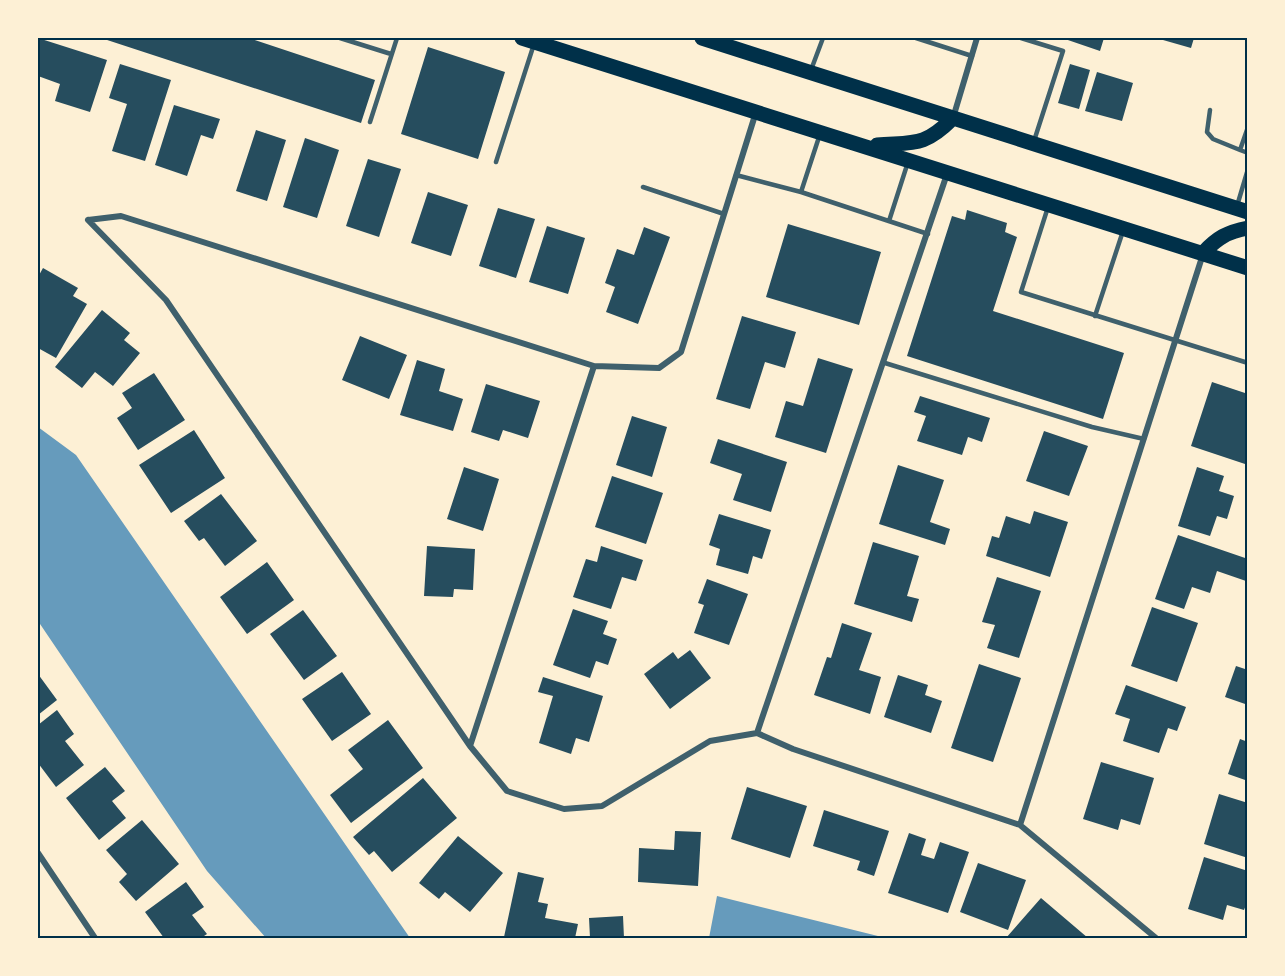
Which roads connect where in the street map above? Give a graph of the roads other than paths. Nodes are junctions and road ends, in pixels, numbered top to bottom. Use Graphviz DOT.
graph roads {
  1 [pos="340,38"];
  2 [pos="397,38"];
  3 [pos="702,38"];
  4 [pos="823,38"];
  5 [pos="916,38"];
  6 [pos="978,38"];
  7 [pos="1021,38"];
  8 [pos="529,40"];
  9 [pos="391,54"];
  10 [pos="972,56"];
  11 [pos="811,73"];
  12 [pos="1210,110"];
  13 [pos="756,111"];
  14 [pos="952,119"];
  15 [pos="370,122"];
  16 [pos="1248,127"];
  17 [pos="821,132"];
  18 [pos="1033,144"];
  19 [pos="868,146"];
  20 [pos="1240,150"];
  21 [pos="1248,153"];
  22 [pos="909,160"];
  23 [pos="496,162"];
  24 [pos="1248,169"];
  25 [pos="948,172"];
  26 [pos="736,175"];
  27 [pos="644,187"];
  28 [pos="801,192"];
  29 [pos="1049,204"];
  30 [pos="1242,210"];
  31 [pos="724,214"];
  32 [pos="889,221"];
  33 [pos="1124,228"];
  34 [pos="1248,228"];
  35 [pos="927,234"];
  36 [pos="1203,253"];
  37 [pos="1248,268"];
  38 [pos="1095,316"];
  39 [pos="1175,341"];
  40 [pos="885,363"];
  41 [pos="1248,363"];
  42 [pos="594,366"];
  43 [pos="1144,439"];
  44 [pos="757,733"];
  45 [pos="470,746"];
  46 [pos="1020,825"];
  47 [pos="38,853"];
  48 [pos="96,939"];
  49 [pos="1156,939"];
  1 -- 9 [label="lane"];
  2 -- 9 [label="lane"];
  3 -- 11 [label="main road"];
  4 -- 11 [label="lane"];
  5 -- 10 [label="lane"];
  6 -- 10 [label="street"];
  7 -- 18 [label="lane"];
  8 -- 13 [label="main road"];
  8 -- 23 [label="lane"];
  9 -- 15 [label="lane"];
  10 -- 14 [label="street"];
  11 -- 14 [label="main road"];
  12 -- 20 [label="lane"];
  13 -- 17 [label="main road"];
  13 -- 26 [label="street"];
  14 -- 18 [label="main road"];
  14 -- 19 [label="main road"];
  16 -- 20 [label="lane"];
  17 -- 19 [label="main road"];
  17 -- 28 [label="lane"];
  18 -- 30 [label="main road"];
  19 -- 22 [label="main road"];
  20 -- 21 [label="lane"];
  22 -- 25 [label="main road"];
  22 -- 32 [label="lane"];
  24 -- 30 [label="lane"];
  25 -- 29 [label="main road"];
  25 -- 35 [label="street"];
  26 -- 28 [label="lane"];
  26 -- 31 [label="street"];
  27 -- 31 [label="lane"];
  28 -- 32 [label="lane"];
  29 -- 33 [label="main road"];
  29 -- 38 [label="lane"];
  31 -- 42 [label="street"];
  32 -- 35 [label="lane"];
  33 -- 36 [label="main road"];
  33 -- 38 [label="lane"];
  34 -- 36 [label="main road"];
  35 -- 40 [label="street"];
  36 -- 37 [label="main road"];
  36 -- 39 [label="street"];
  38 -- 39 [label="lane"];
  39 -- 41 [label="lane"];
  39 -- 43 [label="street"];
  40 -- 43 [label="lane"];
  40 -- 44 [label="street"];
  42 -- 45 [label="street"];
  42 -- 45 [label="street"];
  43 -- 46 [label="street"];
  44 -- 45 [label="street"];
  44 -- 46 [label="street"];
  46 -- 49 [label="street"];
  47 -- 48 [label="street"];
}
